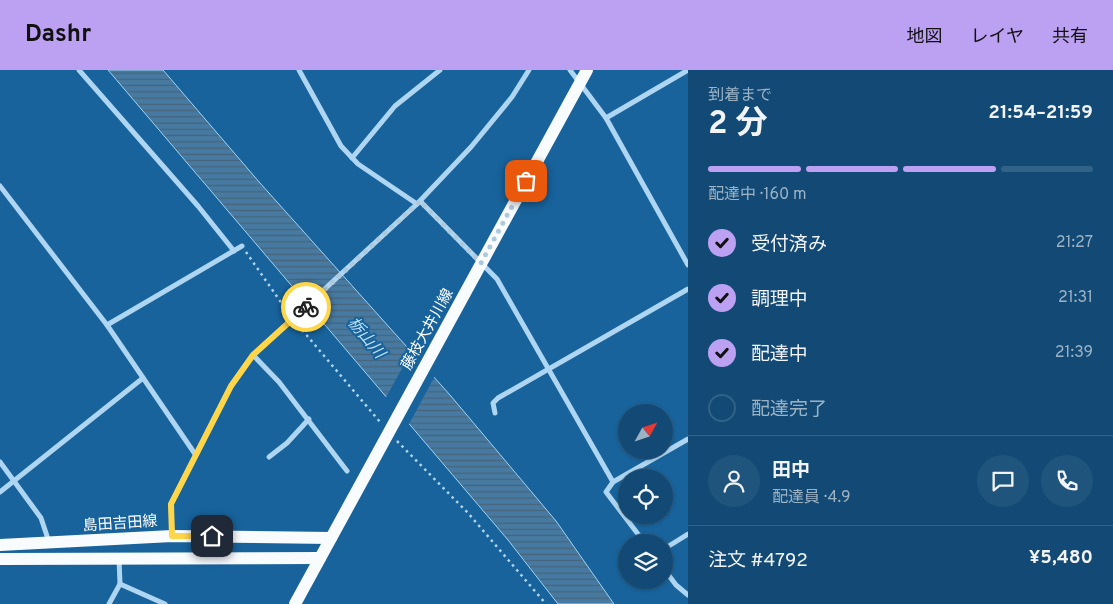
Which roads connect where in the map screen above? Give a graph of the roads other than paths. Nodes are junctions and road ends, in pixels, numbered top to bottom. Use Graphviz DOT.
graph roads {
  1 [pos="79,70"];
  2 [pos="299,70"];
  3 [pos="440,70"];
  4 [pos="529,70"];
  5 [pos="570,70"];
  6 [pos="588,70"];
  7 [pos="688,70"];
  8 [pos="581,82"];
  9 [pos="606,118"];
  10 [pos="352,158"];
  11 [pos="0,186"];
  12 [pos="418,203"];
  13 [pos="242,246"];
  14 [pos="234,251"];
  15 [pos="481,263"];
  16 [pos="688,265"];
  17 [pos="688,289"];
  18 [pos="107,325"];
  19 [pos="253,355"];
  20 [pos="548,369"];
  21 [pos="143,378"];
  22 [pos="495,413"];
  23 [pos="309,419"];
  24 [pos="688,439"];
  25 [pos="195,454"];
  26 [pos="269,457"];
  27 [pos="0,462"];
  28 [pos="347,470"];
  29 [pos="14,481"];
  30 [pos="613,482"];
  31 [pos="0,492"];
  32 [pos="638,534"];
  33 [pos="688,534"];
  34 [pos="172,536"];
  35 [pos="331,538"];
  36 [pos="49,543"];
  37 [pos="673,543"];
  38 [pos="0,545"];
  39 [pos="119,558"];
  40 [pos="320,558"];
  41 [pos="0,559"];
  42 [pos="673,581"];
  43 [pos="120,584"];
  44 [pos="688,595"];
  45 [pos="109,604"];
  46 [pos="165,604"];
  47 [pos="295,604"];
  1 -- 14 [label="street"];
  2 -- 10 [label="street"];
  3 -- 10 [label="street"];
  4 -- 12 [label="street"];
  5 -- 8 [label="street"];
  6 -- 8 [label="main road, 藤枝大井川線"];
  7 -- 9 [label="street"];
  8 -- 9 [label="street"];
  8 -- 15 [label="main road, 藤枝大井川線"];
  9 -- 16 [label="street"];
  10 -- 12 [label="street"];
  11 -- 18 [label="street"];
  12 -- 15 [label="street"];
  12 -- 19 [label="street"];
  13 -- 14 [label="street"];
  14 -- 18 [label="street"];
  15 -- 20 [label="street"];
  15 -- 35 [label="main road, 藤枝大井川線"];
  17 -- 20 [label="street"];
  18 -- 21 [label="street"];
  19 -- 23 [label="street"];
  19 -- 25 [label="street"];
  20 -- 22 [label="street"];
  20 -- 30 [label="street"];
  21 -- 25 [label="street"];
  21 -- 29 [label="street"];
  23 -- 26 [label="street"];
  23 -- 28 [label="street"];
  24 -- 30 [label="street"];
  25 -- 34 [label="street"];
  27 -- 29 [label="street"];
  29 -- 31 [label="street"];
  29 -- 36 [label="street"];
  30 -- 32 [label="street"];
  33 -- 37 [label="street"];
  34 -- 35 [label="main road, 島田吉田線"];
  34 -- 36 [label="main road, 島田吉田線"];
  35 -- 40 [label="main road, 藤枝大井川線"];
  36 -- 38 [label="main road, 島田吉田線"];
  39 -- 40 [label="main road"];
  39 -- 41 [label="main road"];
  39 -- 43 [label="street"];
  40 -- 47 [label="main road, 藤枝大井川線"];
  42 -- 44 [label="street"];
  43 -- 45 [label="street"];
  43 -- 46 [label="street"];
}
